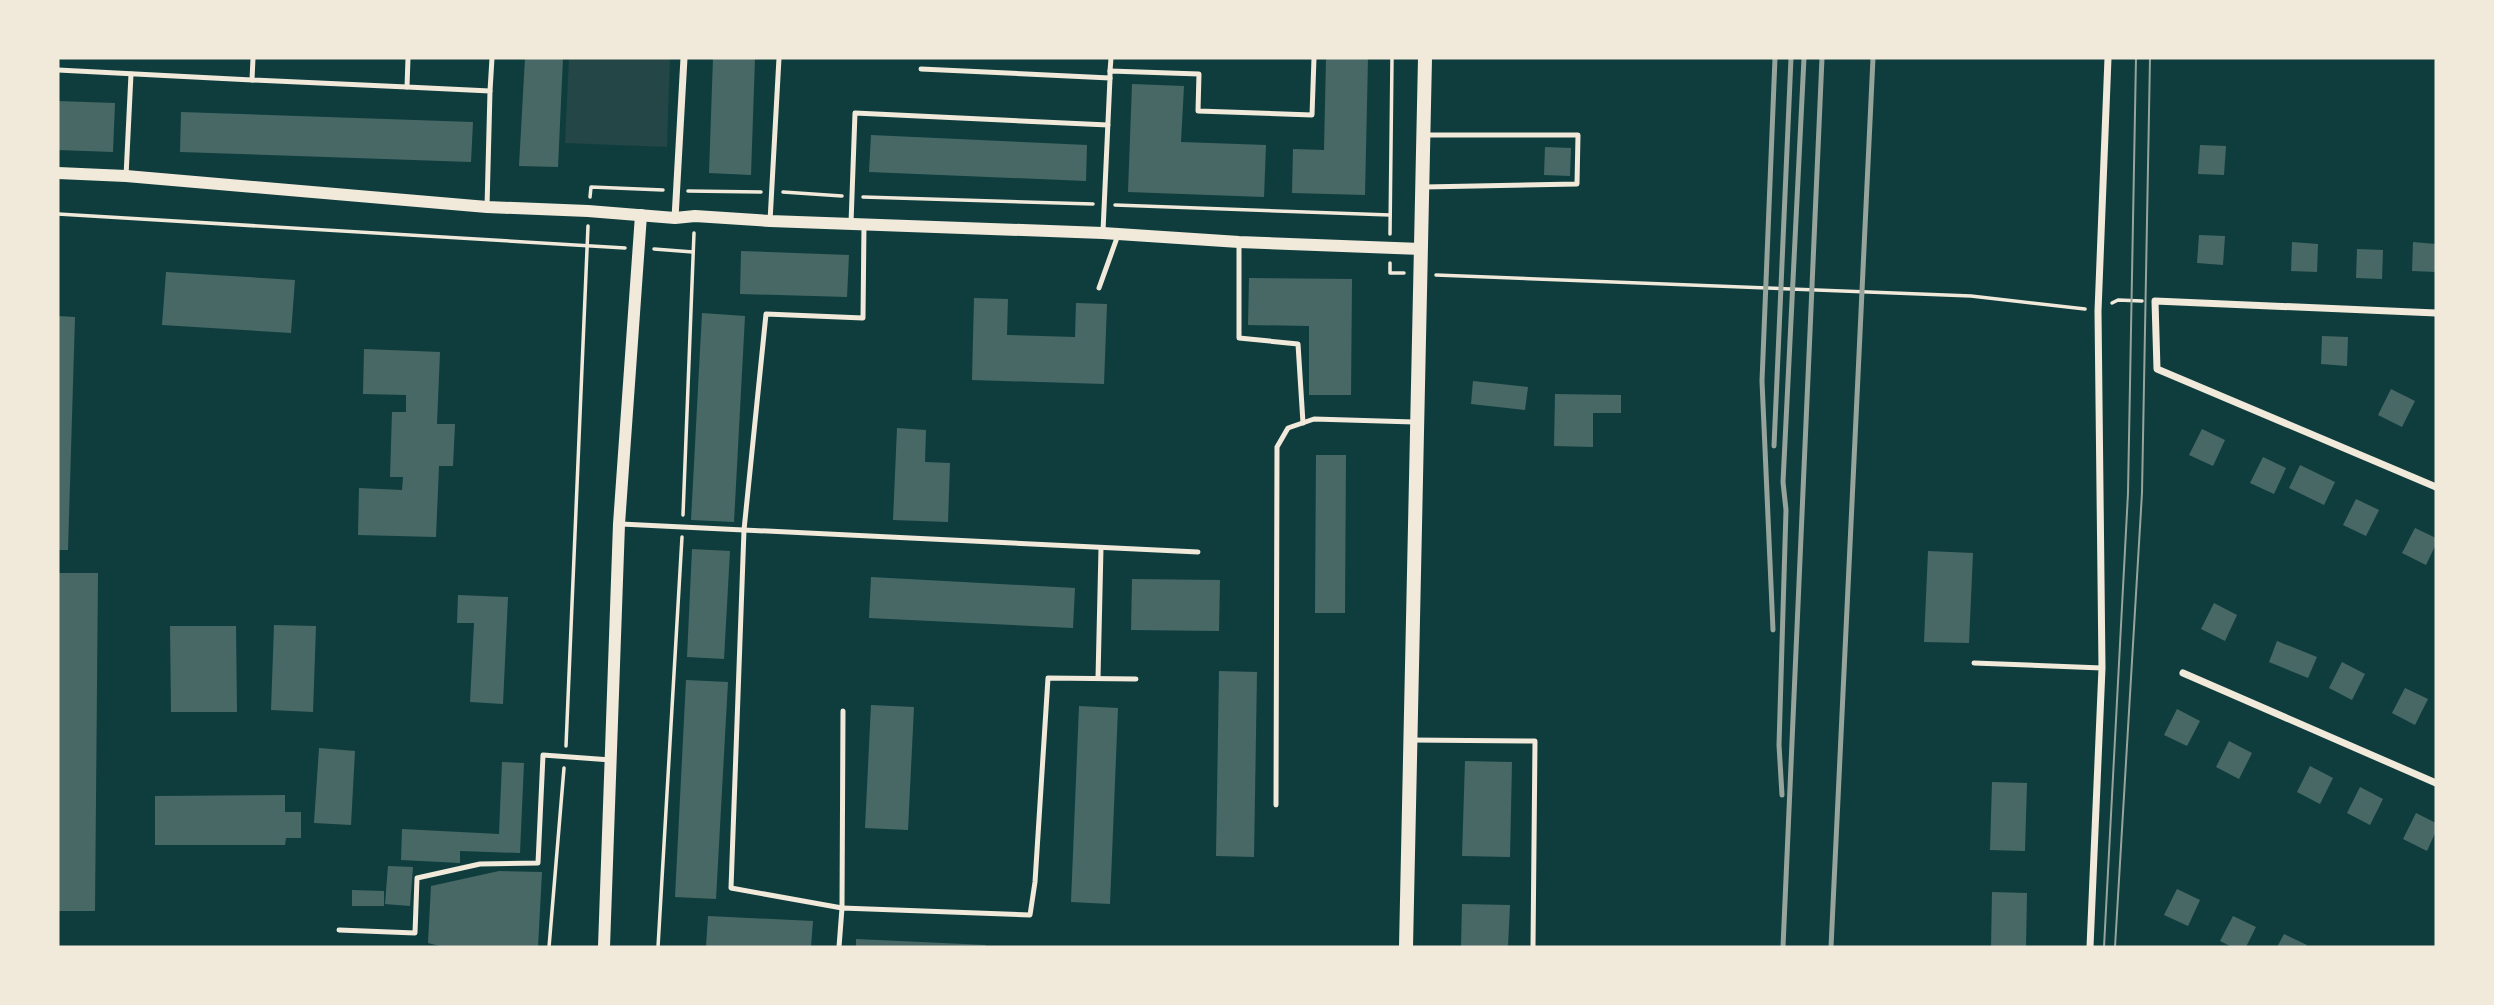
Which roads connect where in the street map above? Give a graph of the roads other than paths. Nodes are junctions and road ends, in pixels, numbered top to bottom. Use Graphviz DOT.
graph roads {
  1 [pos="253,58"];
  2 [pos="408,58"];
  3 [pos="492,58"];
  4 [pos="684,58"];
  5 [pos="779,58"];
  6 [pos="1111,58"];
  7 [pos="1314,58"];
  8 [pos="1424,58"];
  9 [pos="2108,58"];
  10 [pos="920,69"];
  11 [pos="58,70"];
  12 [pos="1110,71"];
  13 [pos="131,74"];
  14 [pos="1110,78"];
  15 [pos="252,80"];
  16 [pos="407,87"];
  17 [pos="490,91"];
  18 [pos="1108,125"];
  19 [pos="1422,135"];
  20 [pos="58,173"];
  21 [pos="126,176"];
  22 [pos="1422,187"];
  23 [pos="487,207"];
  24 [pos="641,215"];
  25 [pos="675,218"];
  26 [pos="770,221"];
  27 [pos="858,224"];
  28 [pos="1103,233"];
  29 [pos="1118,235"];
  30 [pos="1239,242"];
  31 [pos="1421,249"];
  32 [pos="1099,288"];
  33 [pos="2436,313"];
  34 [pos="1417,422"];
  35 [pos="1303,423"];
  36 [pos="2436,487"];
  37 [pos="619,524"];
  38 [pos="744,530"];
  39 [pos="1101,548"];
  40 [pos="1198,552"];
  41 [pos="1974,663"];
  42 [pos="2102,668"];
  43 [pos="2183,673"];
  44 [pos="1098,678"];
  45 [pos="1136,679"];
  46 [pos="843,711"];
  47 [pos="1408,740"];
  48 [pos="611,760"];
  49 [pos="2436,783"];
  50 [pos="1276,804"];
  51 [pos="842,908"];
  52 [pos="339,930"];
  53 [pos="604,947"];
  54 [pos="839,947"];
  55 [pos="1406,947"];
  56 [pos="1533,947"];
  57 [pos="2090,947"];
  1 -- 15 [label="lane"];
  2 -- 16 [label="lane"];
  3 -- 17 [label="lane"];
  4 -- 25 [label="street"];
  5 -- 26 [label="lane"];
  6 -- 12 [label="lane"];
  7 -- 12 [label="lane"];
  8 -- 19 [label="main road"];
  9 -- 42 [label="street"];
  10 -- 14 [label="lane"];
  11 -- 13 [label="lane"];
  12 -- 14 [label="lane"];
  13 -- 15 [label="lane"];
  13 -- 21 [label="lane"];
  14 -- 18 [label="lane"];
  15 -- 16 [label="lane"];
  16 -- 17 [label="lane"];
  17 -- 23 [label="lane"];
  18 -- 27 [label="lane"];
  18 -- 28 [label="lane"];
  19 -- 22 [label="main road"];
  19 -- 22 [label="lane"];
  20 -- 21 [label="street"];
  21 -- 23 [label="street"];
  22 -- 31 [label="main road"];
  23 -- 24 [label="street"];
  24 -- 25 [label="street"];
  24 -- 37 [label="street"];
  25 -- 26 [label="street"];
  26 -- 27 [label="street"];
  27 -- 28 [label="street"];
  27 -- 38 [label="lane"];
  28 -- 29 [label="street"];
  29 -- 30 [label="street"];
  29 -- 32 [label="lane"];
  30 -- 31 [label="street"];
  30 -- 35 [label="lane"];
  31 -- 34 [label="main road"];
  33 -- 36 [label="street"];
  34 -- 35 [label="lane"];
  34 -- 47 [label="main road"];
  35 -- 50 [label="lane"];
  37 -- 38 [label="lane"];
  37 -- 48 [label="street"];
  38 -- 39 [label="lane"];
  38 -- 51 [label="lane"];
  39 -- 40 [label="lane"];
  39 -- 44 [label="lane"];
  41 -- 42 [label="lane"];
  42 -- 57 [label="street"];
  43 -- 49 [label="street"];
  44 -- 45 [label="lane"];
  44 -- 51 [label="lane"];
  46 -- 51 [label="lane"];
  47 -- 55 [label="main road"];
  47 -- 56 [label="lane"];
  48 -- 52 [label="lane"];
  48 -- 53 [label="street"];
  51 -- 54 [label="lane"];
}
